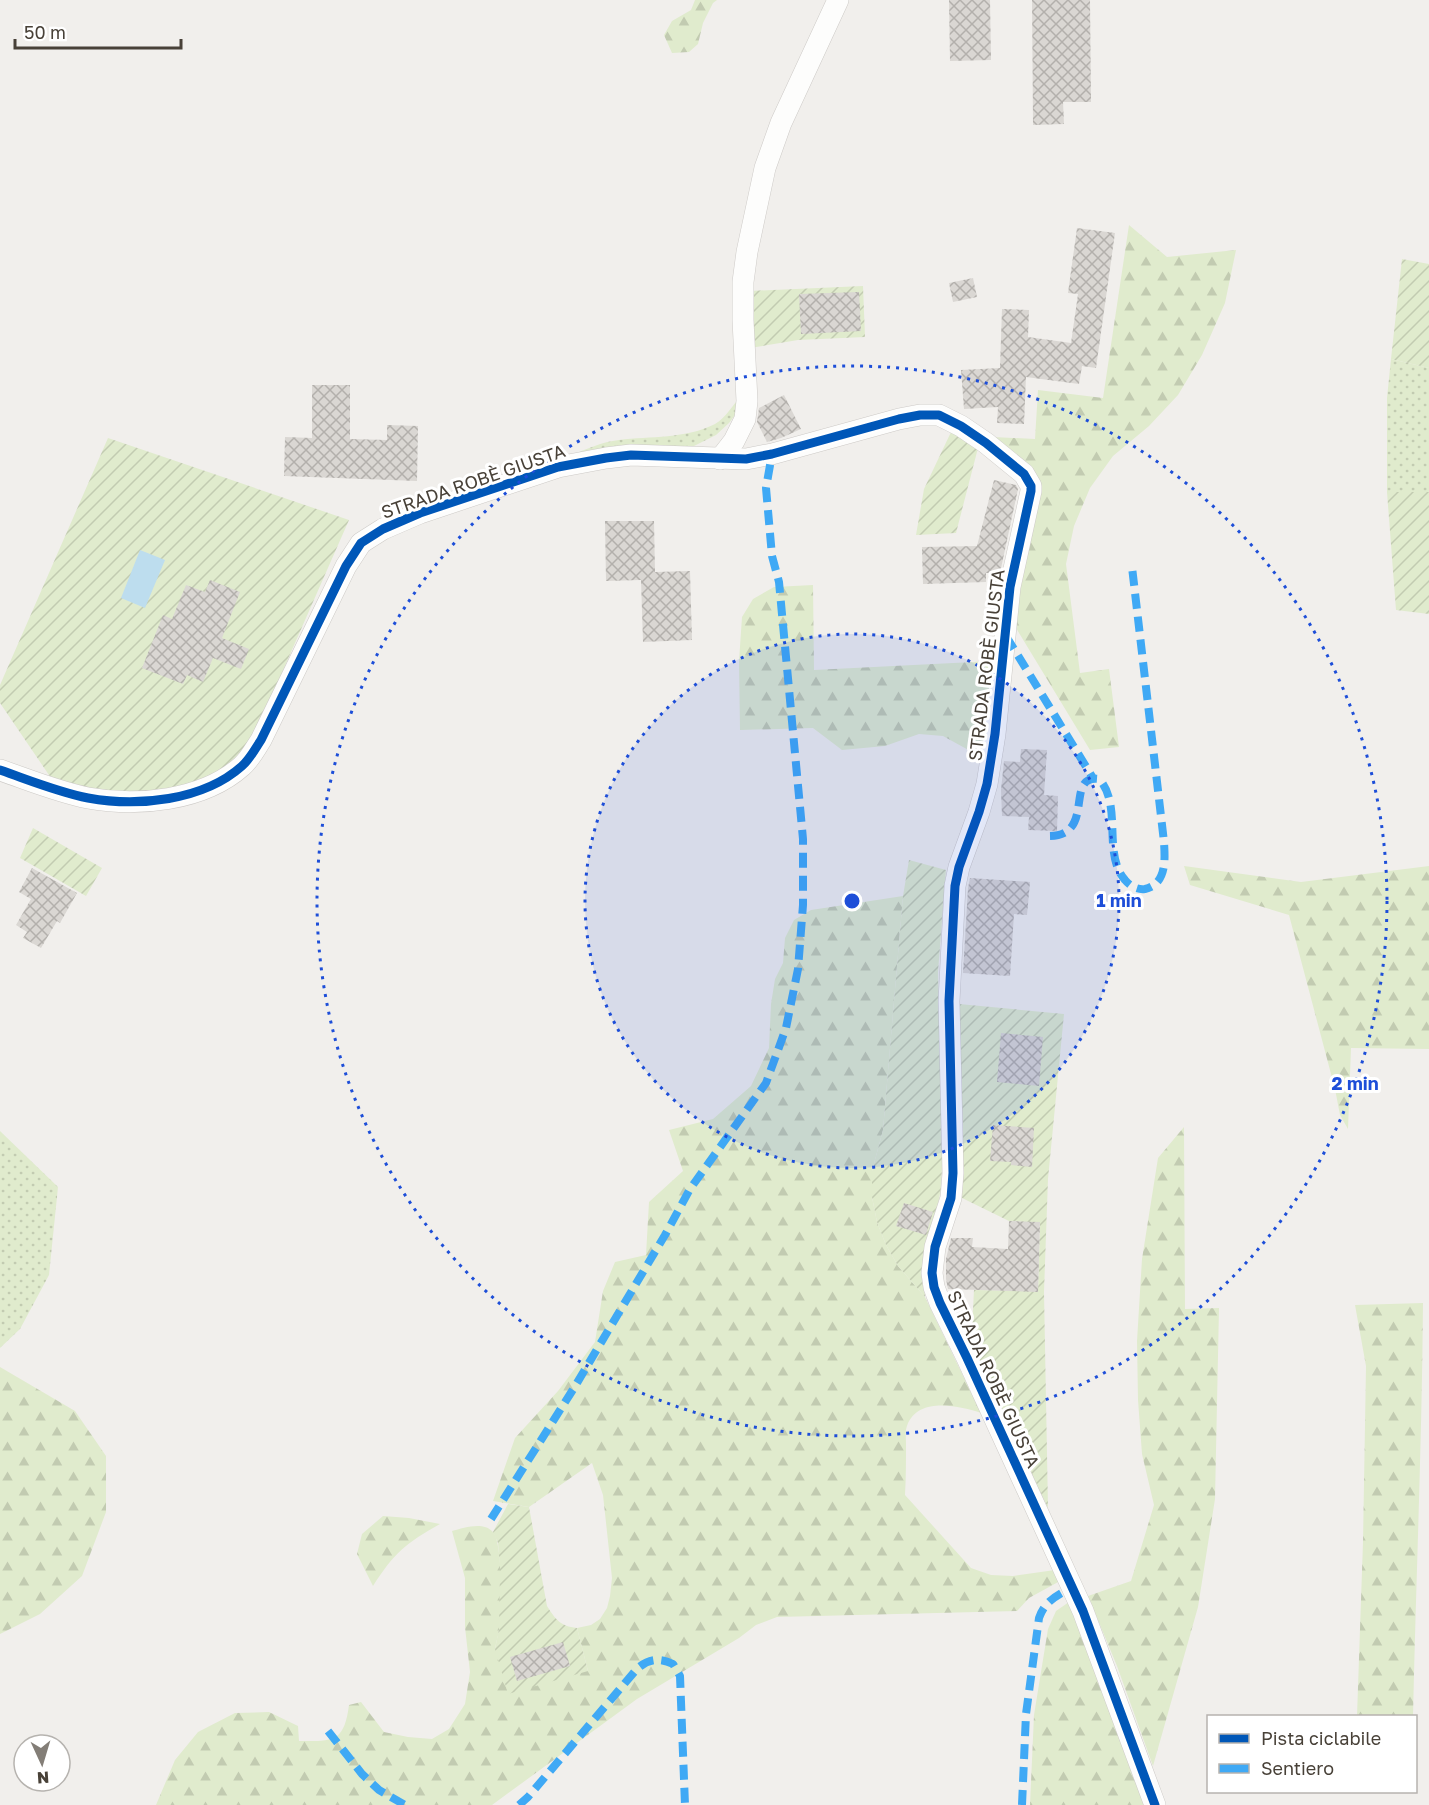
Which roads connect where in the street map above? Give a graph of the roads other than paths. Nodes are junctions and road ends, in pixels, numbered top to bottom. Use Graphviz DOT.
graph roads {
  1 [pos="838,0"];
  2 [pos="720,459"];
  3 [pos="0,770"];
  4 [pos="1155,1805"];
  1 -- 2 [label="street"];
  2 -- 3 [label="street, STRADA ROBÈ GIUSTA"];
  2 -- 4 [label="street, STRADA ROBÈ GIUSTA"];
}
